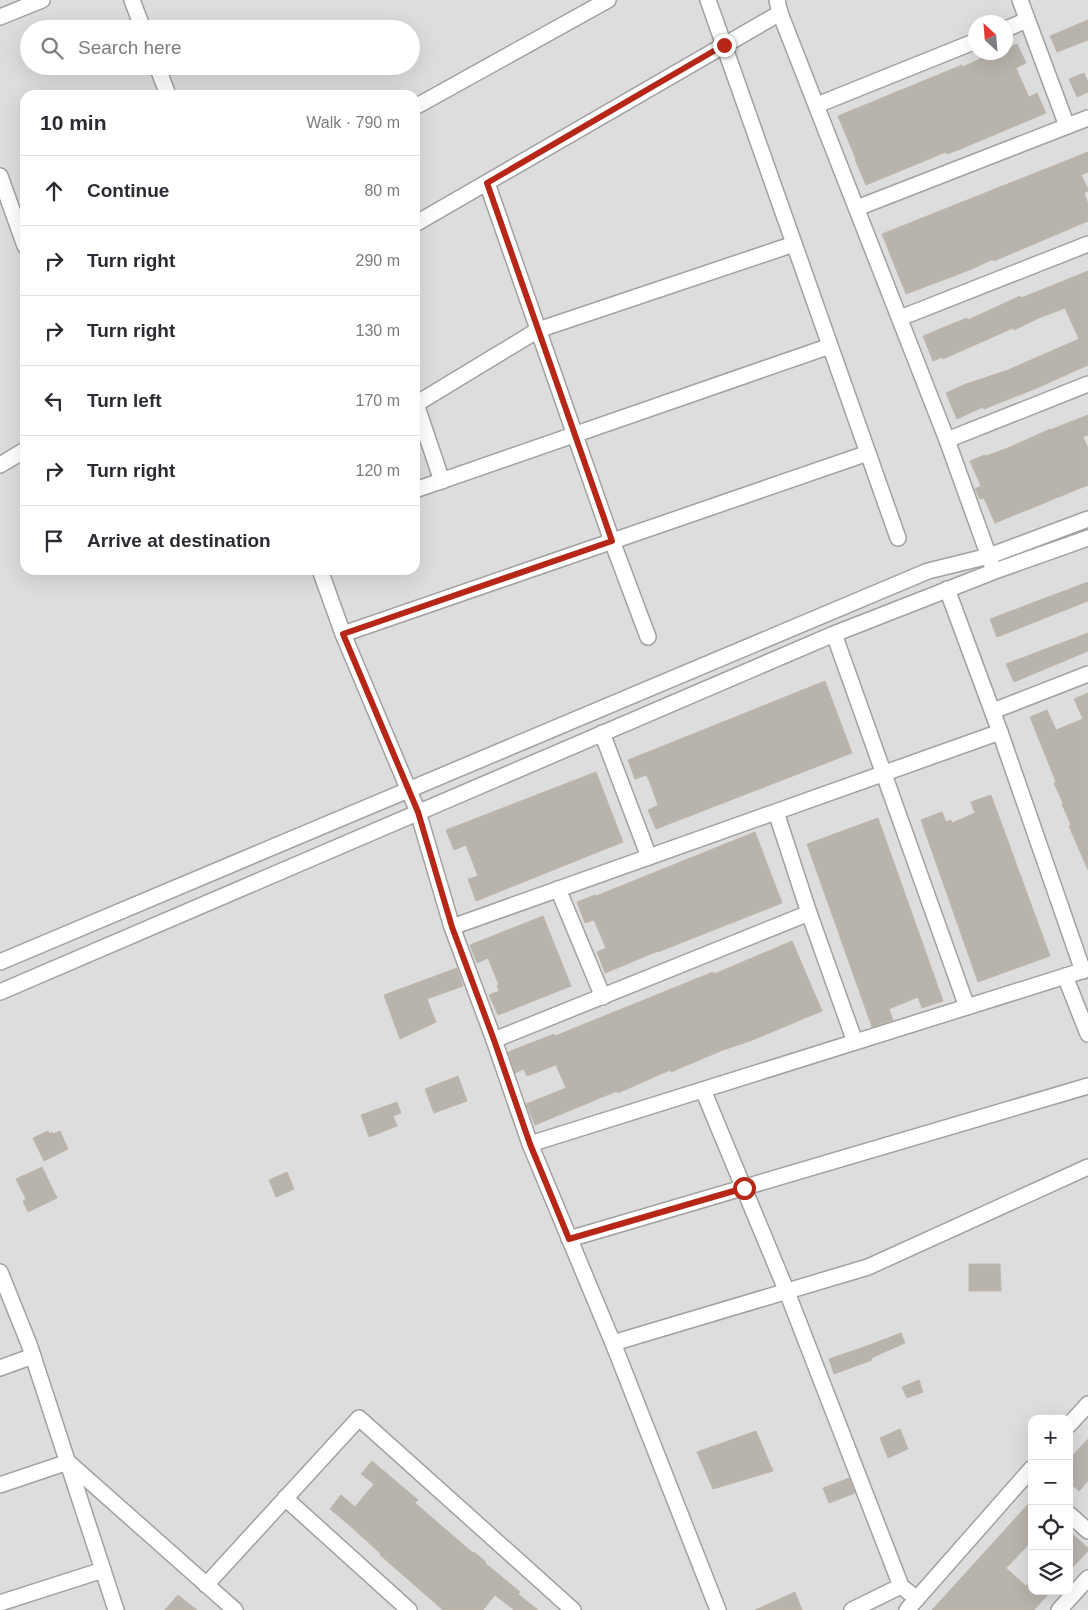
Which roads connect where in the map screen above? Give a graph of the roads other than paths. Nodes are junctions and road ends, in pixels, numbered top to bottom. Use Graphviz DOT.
graph roads {
  1 [pos="42,0"];
  2 [pos="132,0"];
  3 [pos="608,0"];
  4 [pos="708,0"];
  5 [pos="1020,0"];
  6 [pos="778,7"];
  7 [pos="0,17"];
  8 [pos="140,20"];
  9 [pos="1027,20"];
  10 [pos="1013,26"];
  11 [pos="968,44"];
  12 [pos="724,45"];
  13 [pos="160,75"];
  14 [pos="166,90"];
  15 [pos="420,105"];
  16 [pos="817,105"];
  17 [pos="1088,118"];
  18 [pos="1067,126"];
  19 [pos="0,176"];
  20 [pos="487,183"];
  21 [pos="857,208"];
  22 [pos="420,221"];
  23 [pos="20,232"];
  24 [pos="794,244"];
  25 [pos="1088,244"];
  26 [pos="900,318"];
  27 [pos="538,330"];
  28 [pos="830,346"];
  29 [pos="1088,384"];
  30 [pos="420,402"];
  31 [pos="420,416"];
  32 [pos="575,435"];
  33 [pos="948,440"];
  34 [pos="20,453"];
  35 [pos="868,453"];
  36 [pos="0,465"];
  37 [pos="442,481"];
  38 [pos="420,488"];
  39 [pos="1088,519"];
  40 [pos="898,538"];
  41 [pos="1088,538"];
  42 [pos="612,541"];
  43 [pos="989,556"];
  44 [pos="995,571"];
  45 [pos="322,575"];
  46 [pos="947,589"];
  47 [pos="343,634"];
  48 [pos="834,634"];
  49 [pos="648,637"];
  50 [pos="1088,674"];
  51 [pos="993,711"];
  52 [pos="1000,732"];
  53 [pos="602,733"];
  54 [pos="883,773"];
  55 [pos="409,790"];
  56 [pos="418,812"];
  57 [pos="776,812"];
  58 [pos="649,857"];
  59 [pos="558,889"];
  60 [pos="809,913"];
  61 [pos="452,927"];
  62 [pos="0,962"];
  63 [pos="1086,970"];
  64 [pos="1065,976"];
  65 [pos="0,992"];
  66 [pos="603,997"];
  67 [pos="967,1007"];
  68 [pos="1088,1034"];
  69 [pos="494,1040"];
  70 [pos="855,1042"];
  71 [pos="1088,1086"];
  72 [pos="703,1090"];
  73 [pos="530,1144"];
  74 [pos="1088,1167"];
  75 [pos="744,1188"];
  76 [pos="569,1239"];
  77 [pos="0,1272"];
  78 [pos="787,1292"];
  79 [pos="613,1343"];
  80 [pos="33,1356"];
  81 [pos="0,1368"];
  82 [pos="1088,1404"];
  83 [pos="1073,1421"];
  84 [pos="68,1462"];
  85 [pos="1028,1476"];
  86 [pos="0,1485"];
  87 [pos="285,1498"];
  88 [pos="1073,1518"];
  89 [pos="1088,1531"];
  90 [pos="103,1570"];
  91 [pos="1088,1578"];
  92 [pos="206,1584"];
  93 [pos="901,1586"];
  94 [pos="0,1603"];
  95 [pos="912,1604"];
  96 [pos="116,1610"];
  97 [pos="235,1610"];
  98 [pos="409,1610"];
  99 [pos="573,1610"];
  100 [pos="718,1610"];
  101 [pos="852,1610"];
  102 [pos="1059,1610"];
  1 -- 7 [label="street"];
  2 -- 8 [label="street"];
  3 -- 15 [label="street"];
  4 -- 12 [label="street"];
  5 -- 9 [label="street"];
  6 -- 12 [label="street"];
  6 -- 16 [label="street"];
  9 -- 10 [label="street"];
  9 -- 18 [label="street"];
  11 -- 16 [label="street"];
  12 -- 20 [label="street"];
  12 -- 24 [label="street"];
  13 -- 14 [label="street"];
  16 -- 21 [label="street"];
  17 -- 18 [label="street"];
  18 -- 21 [label="street"];
  19 -- 23 [label="street"];
  20 -- 22 [label="street"];
  20 -- 27 [label="street"];
  21 -- 26 [label="street"];
  24 -- 27 [label="street"];
  24 -- 28 [label="street"];
  25 -- 26 [label="street"];
  26 -- 33 [label="street"];
  27 -- 30 [label="street"];
  27 -- 32 [label="street"];
  28 -- 32 [label="street"];
  28 -- 35 [label="street"];
  29 -- 33 [label="street"];
  31 -- 37 [label="street"];
  32 -- 37 [label="street"];
  32 -- 42 [label="street"];
  33 -- 43 [label="street"];
  34 -- 36 [label="street"];
  35 -- 40 [label="street"];
  35 -- 42 [label="street"];
  37 -- 38 [label="street"];
  39 -- 43 [label="street"];
  41 -- 44 [label="street"];
  42 -- 47 [label="street"];
  42 -- 49 [label="street"];
  43 -- 44 [label="street"];
  43 -- 55 [label="street"];
  44 -- 46 [label="street"];
  45 -- 47 [label="street"];
  46 -- 48 [label="street"];
  46 -- 51 [label="street"];
  47 -- 55 [label="street"];
  48 -- 53 [label="street"];
  48 -- 54 [label="street"];
  50 -- 51 [label="street"];
  51 -- 52 [label="street"];
  52 -- 54 [label="street"];
  52 -- 63 [label="street"];
  53 -- 56 [label="street"];
  53 -- 58 [label="street"];
  54 -- 57 [label="street"];
  54 -- 67 [label="street"];
  55 -- 56 [label="street"];
  55 -- 62 [label="street"];
  56 -- 61 [label="street"];
  56 -- 65 [label="street"];
  57 -- 58 [label="street"];
  57 -- 60 [label="street"];
  58 -- 59 [label="street"];
  59 -- 61 [label="street"];
  59 -- 66 [label="street"];
  60 -- 66 [label="street"];
  60 -- 70 [label="street"];
  61 -- 69 [label="street"];
  63 -- 64 [label="street"];
  64 -- 67 [label="street"];
  64 -- 68 [label="street"];
  66 -- 69 [label="street"];
  67 -- 70 [label="street"];
  69 -- 73 [label="street"];
  70 -- 72 [label="street"];
  71 -- 75 [label="street"];
  72 -- 73 [label="street"];
  72 -- 75 [label="street"];
  73 -- 76 [label="street"];
  74 -- 78 [label="street"];
  75 -- 76 [label="street"];
  75 -- 78 [label="street"];
  76 -- 79 [label="street"];
  77 -- 80 [label="street"];
  78 -- 79 [label="street"];
  78 -- 93 [label="street"];
  79 -- 100 [label="street"];
  80 -- 81 [label="street"];
  80 -- 84 [label="street"];
  82 -- 83 [label="street"];
  84 -- 86 [label="street"];
  84 -- 90 [label="street"];
  84 -- 92 [label="street"];
  85 -- 95 [label="street"];
  87 -- 92 [label="street"];
  87 -- 98 [label="street"];
  87 -- 99 [label="street"];
  88 -- 89 [label="street"];
  90 -- 94 [label="street"];
  90 -- 96 [label="street"];
  91 -- 102 [label="street"];
  92 -- 97 [label="street"];
  93 -- 95 [label="street"];
  93 -- 101 [label="street"];
}
